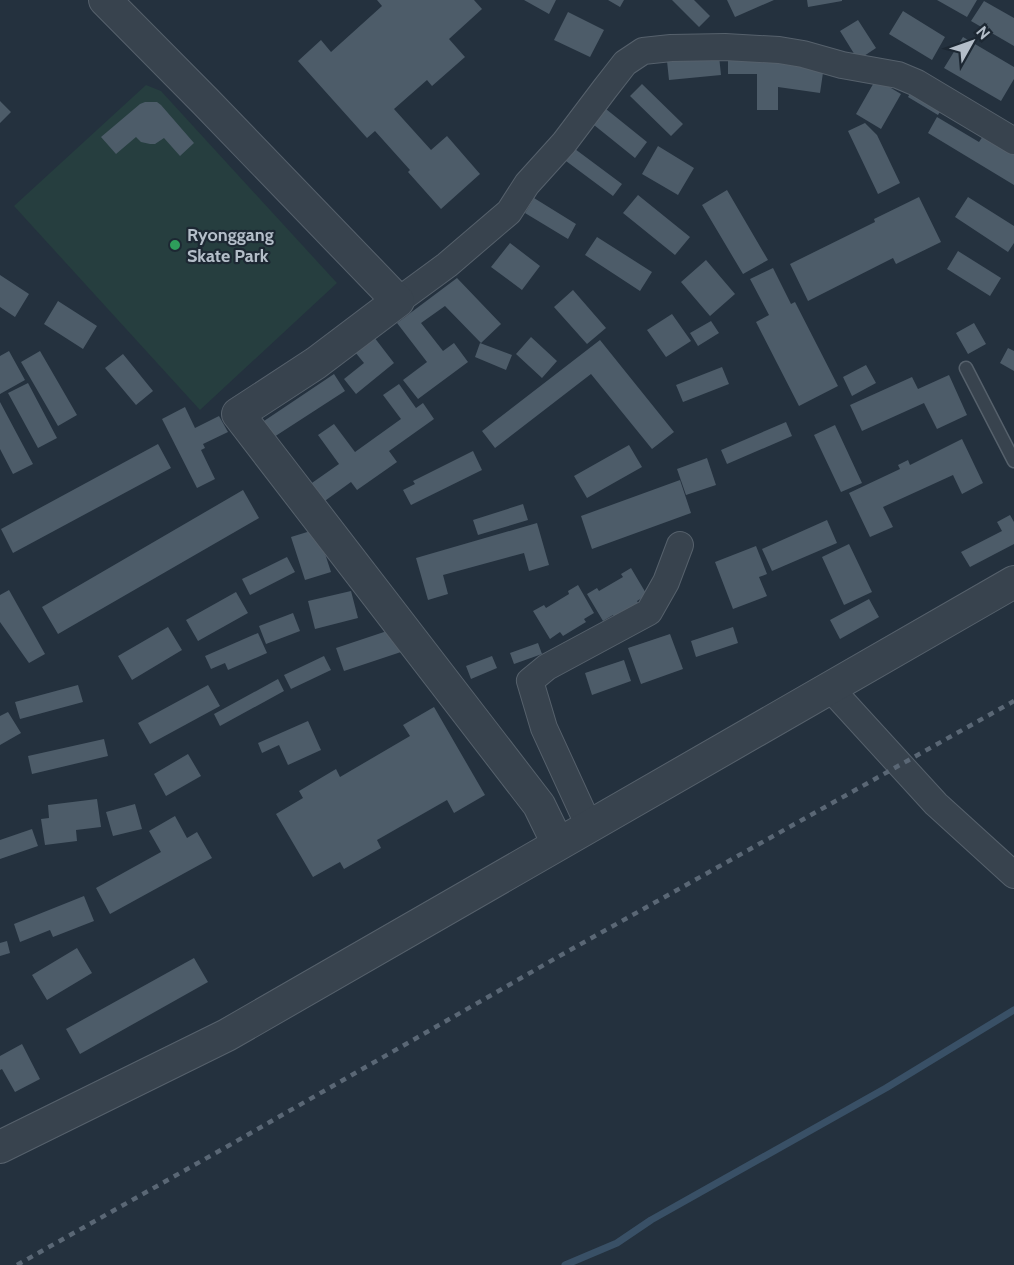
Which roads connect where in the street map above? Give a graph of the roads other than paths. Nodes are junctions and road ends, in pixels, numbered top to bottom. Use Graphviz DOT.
graph roads {
  1 [pos="105,0"];
  2 [pos="1014,141"];
  3 [pos="398,301"];
  4 [pos="966,368"];
  5 [pos="1014,461"];
  6 [pos="680,544"];
  7 [pos="1014,582"];
  8 [pos="830,688"];
  9 [pos="589,826"];
  10 [pos="558,844"];
  11 [pos="1014,875"];
  12 [pos="0,1147"];
  1 -- 3 [label="street"];
  2 -- 3 [label="street"];
  3 -- 10 [label="street"];
  4 -- 5 [label="lane"];
  6 -- 9 [label="street"];
  7 -- 8 [label="street"];
  8 -- 9 [label="street"];
  8 -- 11 [label="street"];
  9 -- 10 [label="street"];
  10 -- 12 [label="street"];
}
